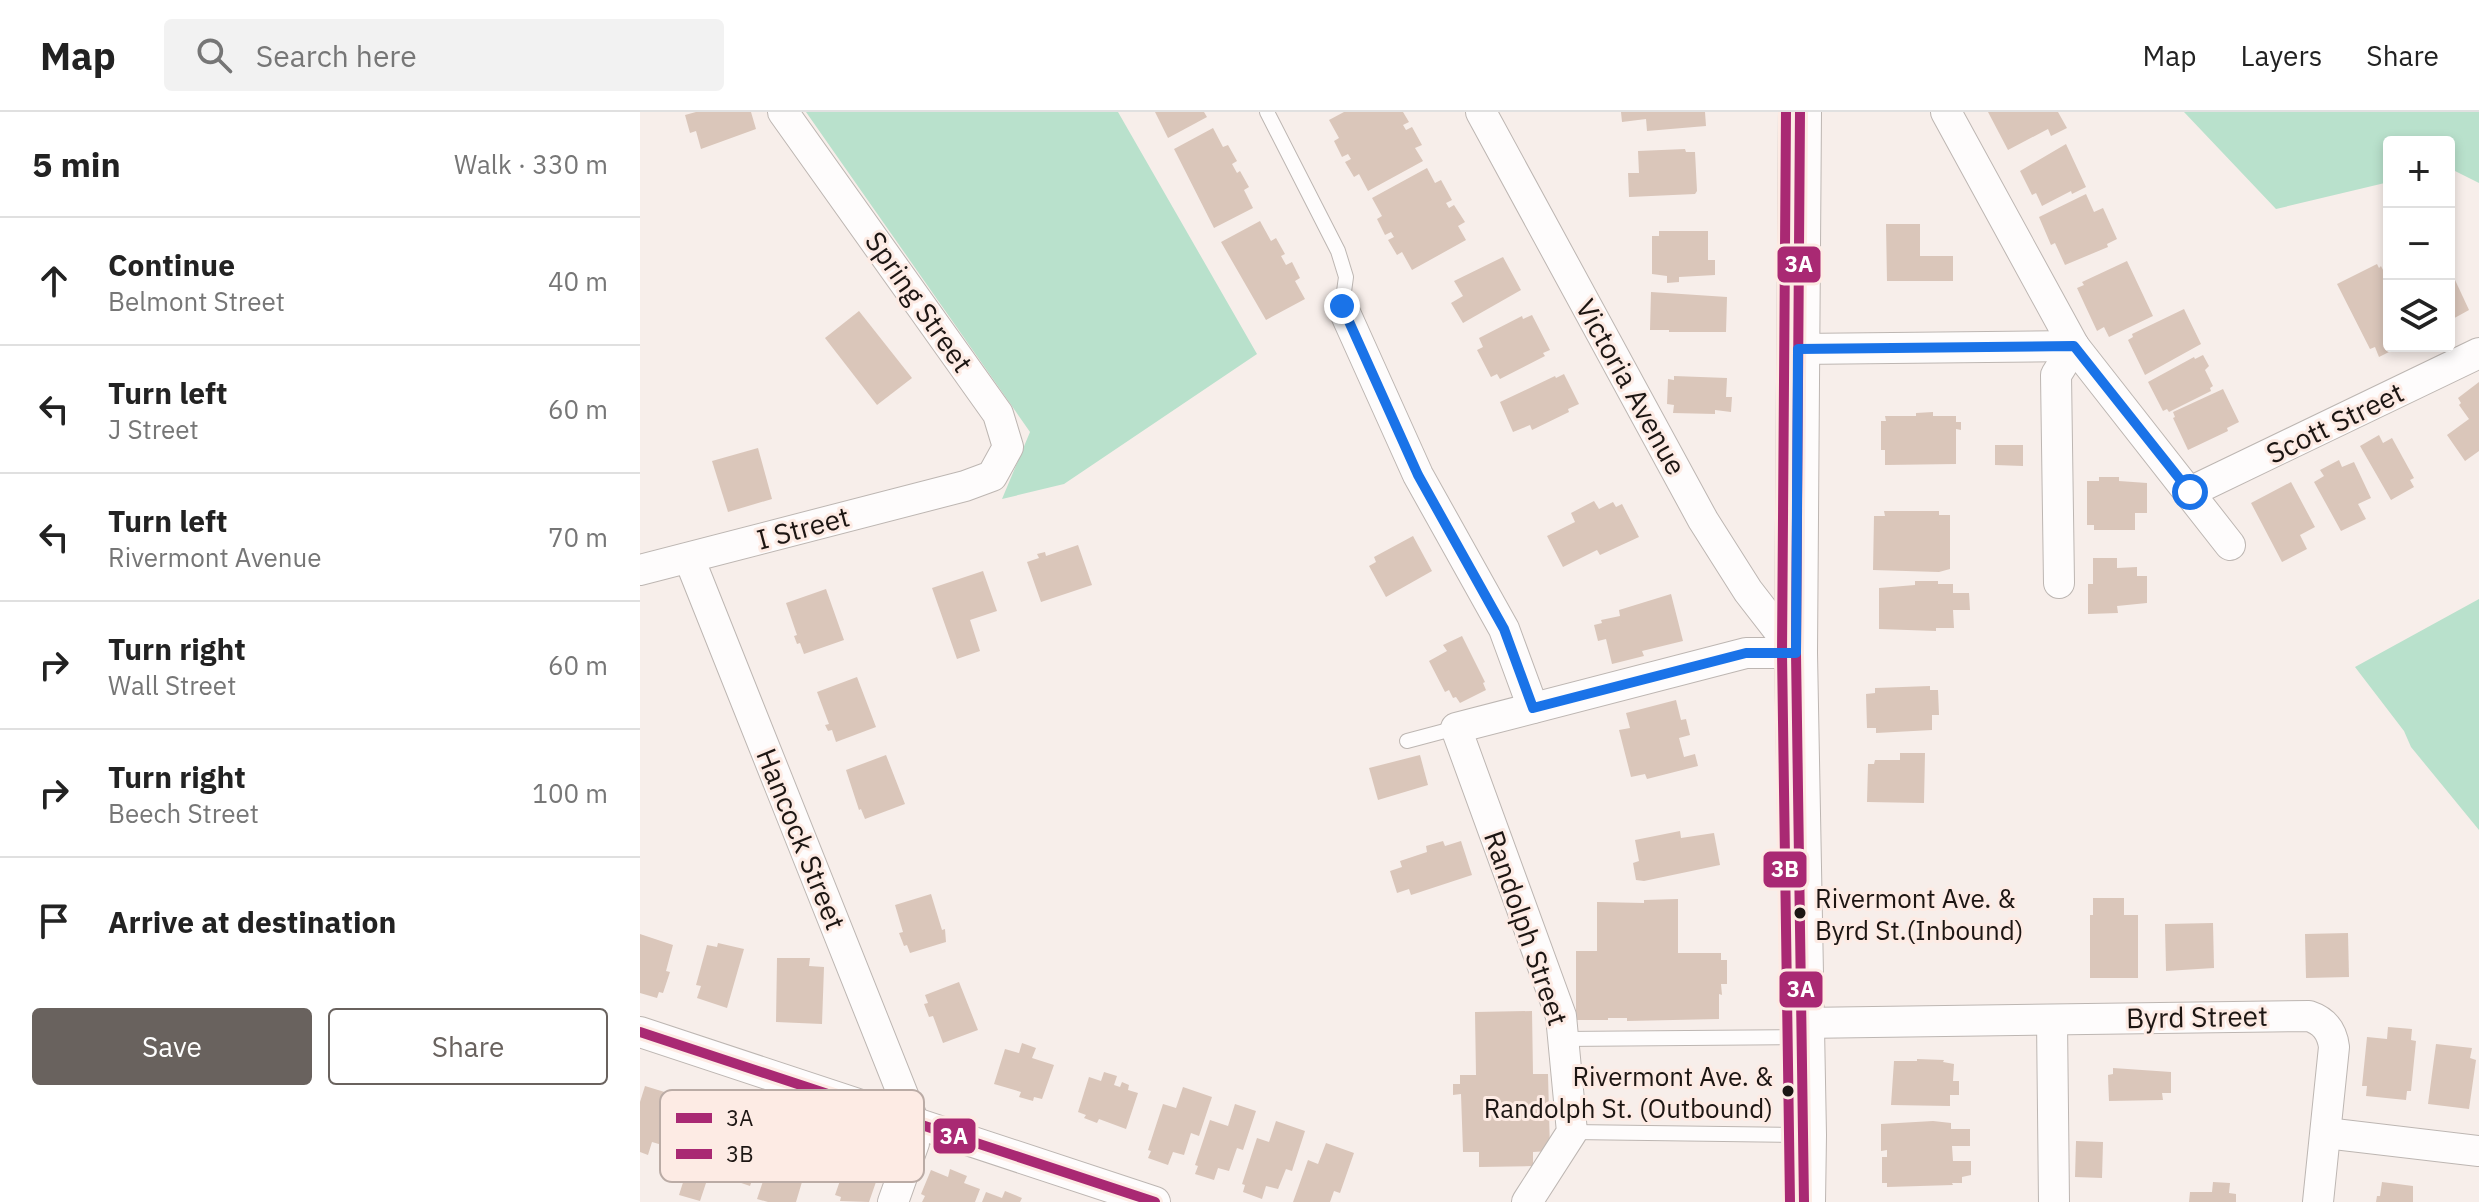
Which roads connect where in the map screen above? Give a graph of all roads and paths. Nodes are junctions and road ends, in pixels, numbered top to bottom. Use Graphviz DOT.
graph roads {
  1 [pos="783,112"];
  2 [pos="1267,112"];
  3 [pos="1481,112"];
  4 [pos="1800,112"];
  5 [pos="1946,112"];
  6 [pos="1342,306"];
  7 [pos="2074,346"];
  8 [pos="1798,349"];
  9 [pos="2479,353"];
  10 [pos="965,486"];
  11 [pos="2190,492"];
  12 [pos="2230,545"];
  13 [pos="689,558"];
  14 [pos="640,570"];
  15 [pos="2059,583"];
  16 [pos="1796,653"];
  17 [pos="1533,708"];
  18 [pos="1456,728"];
  19 [pos="1407,741"];
  20 [pos="2052,1020"];
  21 [pos="1802,1030"];
  22 [pos="640,1032"];
  23 [pos="1563,1039"];
  24 [pos="820,1090"];
  25 [pos="901,1090"];
  26 [pos="924,1124"];
  27 [pos="1572,1132"];
  28 [pos="2326,1133"];
  29 [pos="1805,1135"];
  30 [pos="2479,1151"];
  31 [pos="900,1182"];
  32 [pos="893,1202"];
  33 [pos="1155,1202"];
  34 [pos="1527,1202"];
  35 [pos="1804,1202"];
  36 [pos="2054,1202"];
  37 [pos="2318,1202"];
  1 -- 10 [label="street, Spring Street"];
  2 -- 6 [label="lane"];
  3 -- 16 [label="street, Victoria Avenue"];
  4 -- 8 [label="main road"];
  5 -- 7 [label="street"];
  6 -- 17 [label="street"];
  7 -- 8 [label="street"];
  7 -- 11 [label="street"];
  7 -- 15 [label="street"];
  8 -- 16 [label="main road"];
  9 -- 11 [label="street, Scott Street"];
  10 -- 13 [label="street, I Street"];
  11 -- 12 [label="street"];
  13 -- 14 [label="street, I Street"];
  13 -- 25 [label="street, Hancock Street"];
  16 -- 17 [label="street"];
  16 -- 21 [label="main road"];
  17 -- 18 [label="street"];
  18 -- 19 [label="lane"];
  18 -- 23 [label="street, Randolph Street"];
  20 -- 21 [label="street, Byrd Street"];
  20 -- 28 [label="street, Byrd Street"];
  20 -- 36 [label="street"];
  21 -- 23 [label="lane"];
  21 -- 29 [label="main road"];
  22 -- 24 [label="street"];
  23 -- 27 [label="street, Randolph Street"];
  26 -- 33 [label="street"];
  27 -- 29 [label="lane"];
  27 -- 34 [label="street"];
  28 -- 30 [label="street"];
  28 -- 37 [label="street"];
  29 -- 35 [label="main road"];
  31 -- 32 [label="street"];
}
